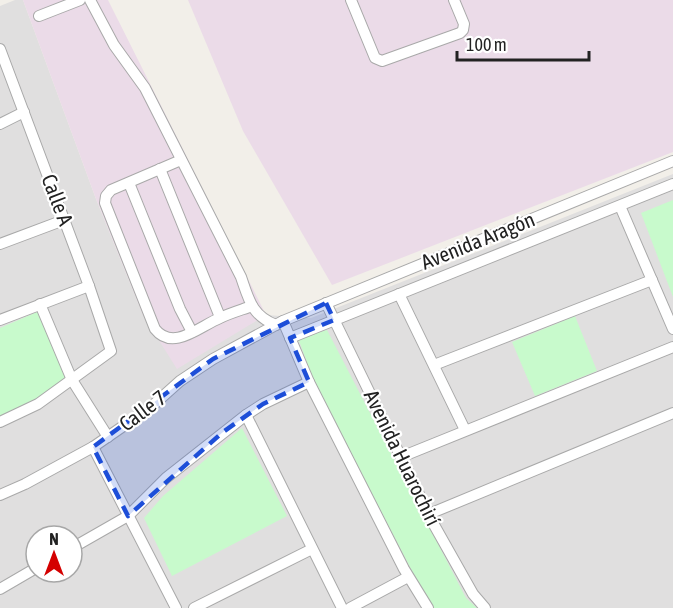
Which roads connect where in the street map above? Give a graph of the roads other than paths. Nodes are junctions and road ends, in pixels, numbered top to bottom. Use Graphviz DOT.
graph roads {
  1 [pos="80,0"];
  2 [pos="90,0"];
  3 [pos="351,0"];
  4 [pos="454,0"];
  5 [pos="39,16"];
  6 [pos="0,50"];
  7 [pos="12,82"];
  8 [pos="0,86"];
  9 [pos="24,112"];
  10 [pos="0,124"];
  11 [pos="181,160"];
  12 [pos="673,161"];
  13 [pos="160,169"];
  14 [pos="129,183"];
  15 [pos="673,184"];
  16 [pos="620,206"];
  17 [pos="64,220"];
  18 [pos="0,244"];
  19 [pos="652,280"];
  20 [pos="89,286"];
  21 [pos="399,294"];
  22 [pos="326,303"];
  23 [pos="40,304"];
  24 [pos="252,306"];
  25 [pos="220,317"];
  26 [pos="334,320"];
  27 [pos="0,321"];
  28 [pos="280,323"];
  29 [pos="673,329"];
  30 [pos="192,332"];
  31 [pos="290,338"];
  32 [pos="673,347"];
  33 [pos="434,365"];
  34 [pos="72,380"];
  35 [pos="309,382"];
  36 [pos="673,413"];
  37 [pos="246,415"];
  38 [pos="0,422"];
  39 [pos="465,430"];
  40 [pos="108,437"];
  41 [pos="93,447"];
  42 [pos="401,457"];
  43 [pos="0,495"];
  44 [pos="429,514"];
  45 [pos="128,516"];
  46 [pos="84,541"];
  47 [pos="312,549"];
  48 [pos="24,575"];
  49 [pos="408,577"];
  50 [pos="1,587"];
  51 [pos="176,608"];
  52 [pos="194,608"];
  53 [pos="342,608"];
  54 [pos="350,608"];
  55 [pos="428,608"];
  56 [pos="485,608"];
  1 -- 5 [label="street"];
  2 -- 11 [label="street"];
  3 -- 4 [label="street"];
  6 -- 7 [label="street, Calle A"];
  7 -- 8 [label="street"];
  7 -- 9 [label="street, Calle A"];
  9 -- 10 [label="street"];
  9 -- 17 [label="street, Calle A"];
  11 -- 13 [label="street"];
  11 -- 24 [label="street"];
  12 -- 22 [label="street, Avenida Aragón"];
  13 -- 14 [label="street"];
  13 -- 25 [label="street"];
  14 -- 30 [label="street"];
  14 -- 30 [label="street"];
  15 -- 16 [label="street, Avenida Aragón"];
  16 -- 19 [label="street"];
  16 -- 21 [label="street, Avenida Aragón"];
  17 -- 18 [label="street"];
  17 -- 20 [label="street, Calle A"];
  19 -- 29 [label="street"];
  19 -- 33 [label="street"];
  20 -- 23 [label="street"];
  20 -- 34 [label="street, Calle A"];
  21 -- 26 [label="street, Avenida Aragón"];
  21 -- 33 [label="street"];
  22 -- 26 [label="street, Avenida Huarochirí"];
  22 -- 28 [label="street, Avenida Aragón"];
  23 -- 27 [label="street"];
  23 -- 34 [label="street"];
  24 -- 25 [label="street"];
  24 -- 28 [label="street"];
  25 -- 30 [label="street"];
  26 -- 31 [label="street, Avenida Aragón"];
  26 -- 42 [label="street, Avenida Huarochirí"];
  28 -- 31 [label="street"];
  28 -- 40 [label="street, Calle 7"];
  31 -- 35 [label="street"];
  32 -- 39 [label="street"];
  33 -- 39 [label="street"];
  34 -- 38 [label="street"];
  34 -- 40 [label="street"];
  35 -- 37 [label="street"];
  35 -- 49 [label="street"];
  36 -- 44 [label="street"];
  37 -- 45 [label="street"];
  37 -- 47 [label="street"];
  39 -- 42 [label="street"];
  40 -- 41 [label="street, Calle 7"];
  41 -- 43 [label="street, Calle 7"];
  41 -- 45 [label="street"];
  42 -- 44 [label="street, Avenida Huarochirí"];
  44 -- 56 [label="street, Avenida Huarochirí"];
  45 -- 46 [label="street"];
  45 -- 51 [label="street"];
  47 -- 52 [label="street"];
  47 -- 53 [label="street"];
  48 -- 50 [label="street"];
  49 -- 54 [label="street"];
  49 -- 55 [label="street"];
}
